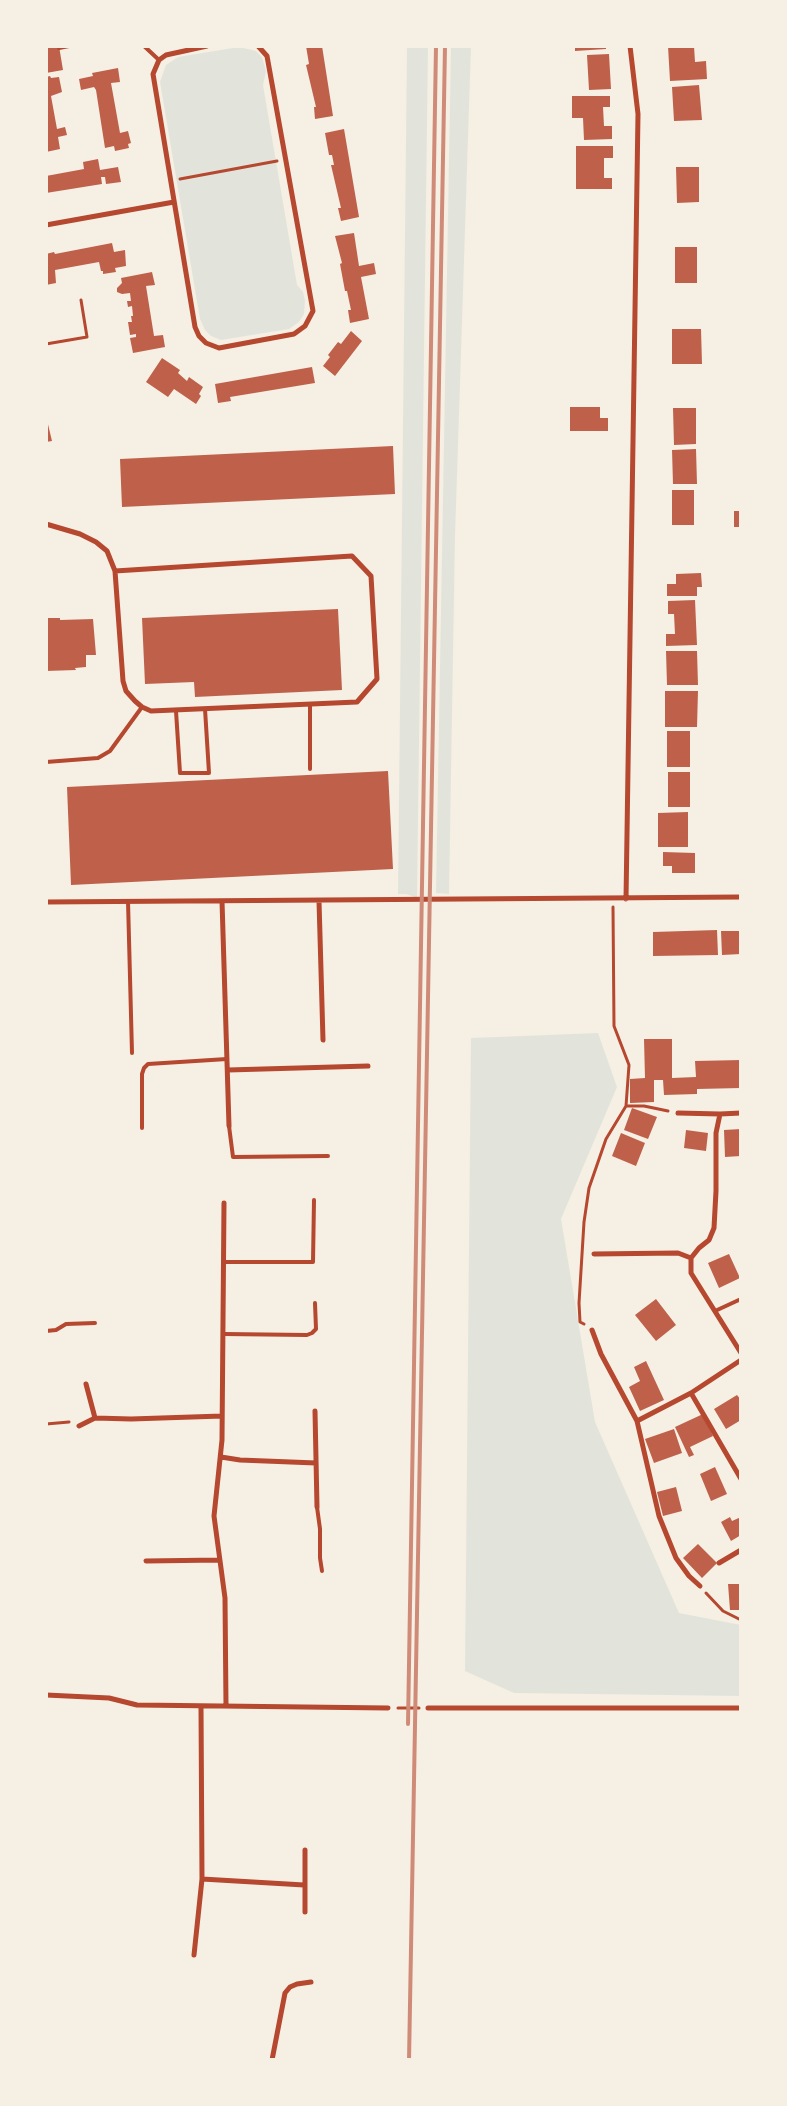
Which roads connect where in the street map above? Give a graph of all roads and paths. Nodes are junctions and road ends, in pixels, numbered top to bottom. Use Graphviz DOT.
graph roads {
  1 [pos="69,46"];
  2 [pos="144,46"];
  3 [pos="207,46"];
  4 [pos="630,46"];
  5 [pos="259,47"];
  6 [pos="59,48"];
  7 [pos="159,60"];
  8 [pos="287,160"];
  9 [pos="171,180"];
  10 [pos="174,202"];
  11 [pos="46,225"];
  12 [pos="81,300"];
  13 [pos="46,344"];
  14 [pos="46,524"];
  15 [pos="115,570"];
  16 [pos="310,704"];
  17 [pos="142,708"];
  18 [pos="205,709"];
  19 [pos="176,711"];
  20 [pos="46,762"];
  21 [pos="310,769"];
  22 [pos="741,897"];
  23 [pos="612,899"];
  24 [pos="626,899"];
  25 [pos="128,901"];
  26 [pos="222,901"];
  27 [pos="319,901"];
  28 [pos="46,902"];
  29 [pos="323,1040"];
  30 [pos="132,1052"];
  31 [pos="228,1059"];
  32 [pos="368,1066"];
  33 [pos="228,1070"];
  34 [pos="626,1106"];
  35 [pos="741,1112"];
  36 [pos="678,1113"];
  37 [pos="720,1114"];
  38 [pos="230,1126"];
  39 [pos="142,1128"];
  40 [pos="328,1156"];
  41 [pos="314,1200"];
  42 [pos="224,1203"];
  43 [pos="594,1254"];
  44 [pos="691,1258"];
  45 [pos="224,1262"];
  46 [pos="741,1299"];
  47 [pos="315,1303"];
  48 [pos="715,1311"];
  49 [pos="95,1323"];
  50 [pos="592,1330"];
  51 [pos="46,1331"];
  52 [pos="224,1334"];
  53 [pos="741,1353"];
  54 [pos="741,1360"];
  55 [pos="86,1384"];
  56 [pos="691,1394"];
  57 [pos="315,1411"];
  58 [pos="222,1416"];
  59 [pos="95,1418"];
  60 [pos="637,1421"];
  61 [pos="46,1424"];
  62 [pos="79,1426"];
  63 [pos="221,1457"];
  64 [pos="316,1463"];
  65 [pos="741,1479"];
  66 [pos="317,1507"];
  67 [pos="741,1550"];
  68 [pos="220,1560"];
  69 [pos="146,1561"];
  70 [pos="720,1563"];
  71 [pos="322,1571"];
  72 [pos="700,1586"];
  73 [pos="741,1620"];
  74 [pos="46,1695"];
  75 [pos="201,1706"];
  76 [pos="226,1706"];
  77 [pos="388,1708"];
  78 [pos="428,1708"];
  79 [pos="741,1708"];
  80 [pos="305,1850"];
  81 [pos="202,1879"];
  82 [pos="304,1885"];
  83 [pos="305,1912"];
  84 [pos="194,1954"];
  85 [pos="311,1982"];
  86 [pos="272,2060"];
  1 -- 6 [label="lane"];
  2 -- 7 [label="lane"];
  3 -- 7 [label="street"];
  4 -- 24 [label="street"];
  5 -- 8 [label="street"];
  7 -- 9 [label="street"];
  8 -- 9 [label="path"];
  8 -- 10 [label="street"];
  9 -- 10 [label="street"];
  10 -- 11 [label="street"];
  12 -- 13 [label="path"];
  14 -- 15 [label="street"];
  15 -- 16 [label="street"];
  15 -- 17 [label="street"];
  16 -- 18 [label="street"];
  16 -- 21 [label="lane"];
  17 -- 19 [label="street"];
  17 -- 20 [label="lane"];
  18 -- 19 [label="street"];
  18 -- 19 [label="lane"];
  22 -- 24 [label="street"];
  23 -- 24 [label="street"];
  23 -- 27 [label="street"];
  23 -- 34 [label="path"];
  25 -- 26 [label="street"];
  25 -- 28 [label="street"];
  25 -- 30 [label="lane"];
  26 -- 27 [label="street"];
  26 -- 31 [label="street"];
  27 -- 29 [label="street"];
  31 -- 33 [label="street"];
  31 -- 39 [label="lane"];
  32 -- 33 [label="street"];
  33 -- 38 [label="street"];
  34 -- 36 [label="path"];
  34 -- 50 [label="path"];
  35 -- 37 [label="street"];
  36 -- 37 [label="street"];
  37 -- 44 [label="street"];
  38 -- 40 [label="lane"];
  41 -- 45 [label="lane"];
  42 -- 45 [label="street"];
  43 -- 44 [label="street"];
  44 -- 48 [label="street"];
  45 -- 52 [label="street"];
  46 -- 48 [label="lane"];
  47 -- 52 [label="lane"];
  48 -- 53 [label="street"];
  49 -- 51 [label="lane"];
  50 -- 60 [label="street"];
  52 -- 58 [label="street"];
  54 -- 56 [label="street"];
  55 -- 59 [label="street"];
  56 -- 60 [label="street"];
  56 -- 65 [label="street"];
  57 -- 64 [label="street"];
  58 -- 59 [label="street"];
  58 -- 63 [label="street"];
  59 -- 62 [label="street"];
  60 -- 72 [label="street"];
  61 -- 62 [label="path"];
  63 -- 64 [label="street"];
  63 -- 68 [label="street"];
  64 -- 66 [label="street"];
  66 -- 71 [label="lane"];
  67 -- 70 [label="street"];
  68 -- 69 [label="street"];
  68 -- 76 [label="street"];
  72 -- 73 [label="path"];
  74 -- 75 [label="street"];
  75 -- 76 [label="street"];
  75 -- 81 [label="street"];
  76 -- 77 [label="street"];
  77 -- 78 [label="path"];
  78 -- 79 [label="street"];
  80 -- 82 [label="street"];
  81 -- 82 [label="street"];
  81 -- 84 [label="street"];
  82 -- 83 [label="street"];
  85 -- 86 [label="street"];
}
